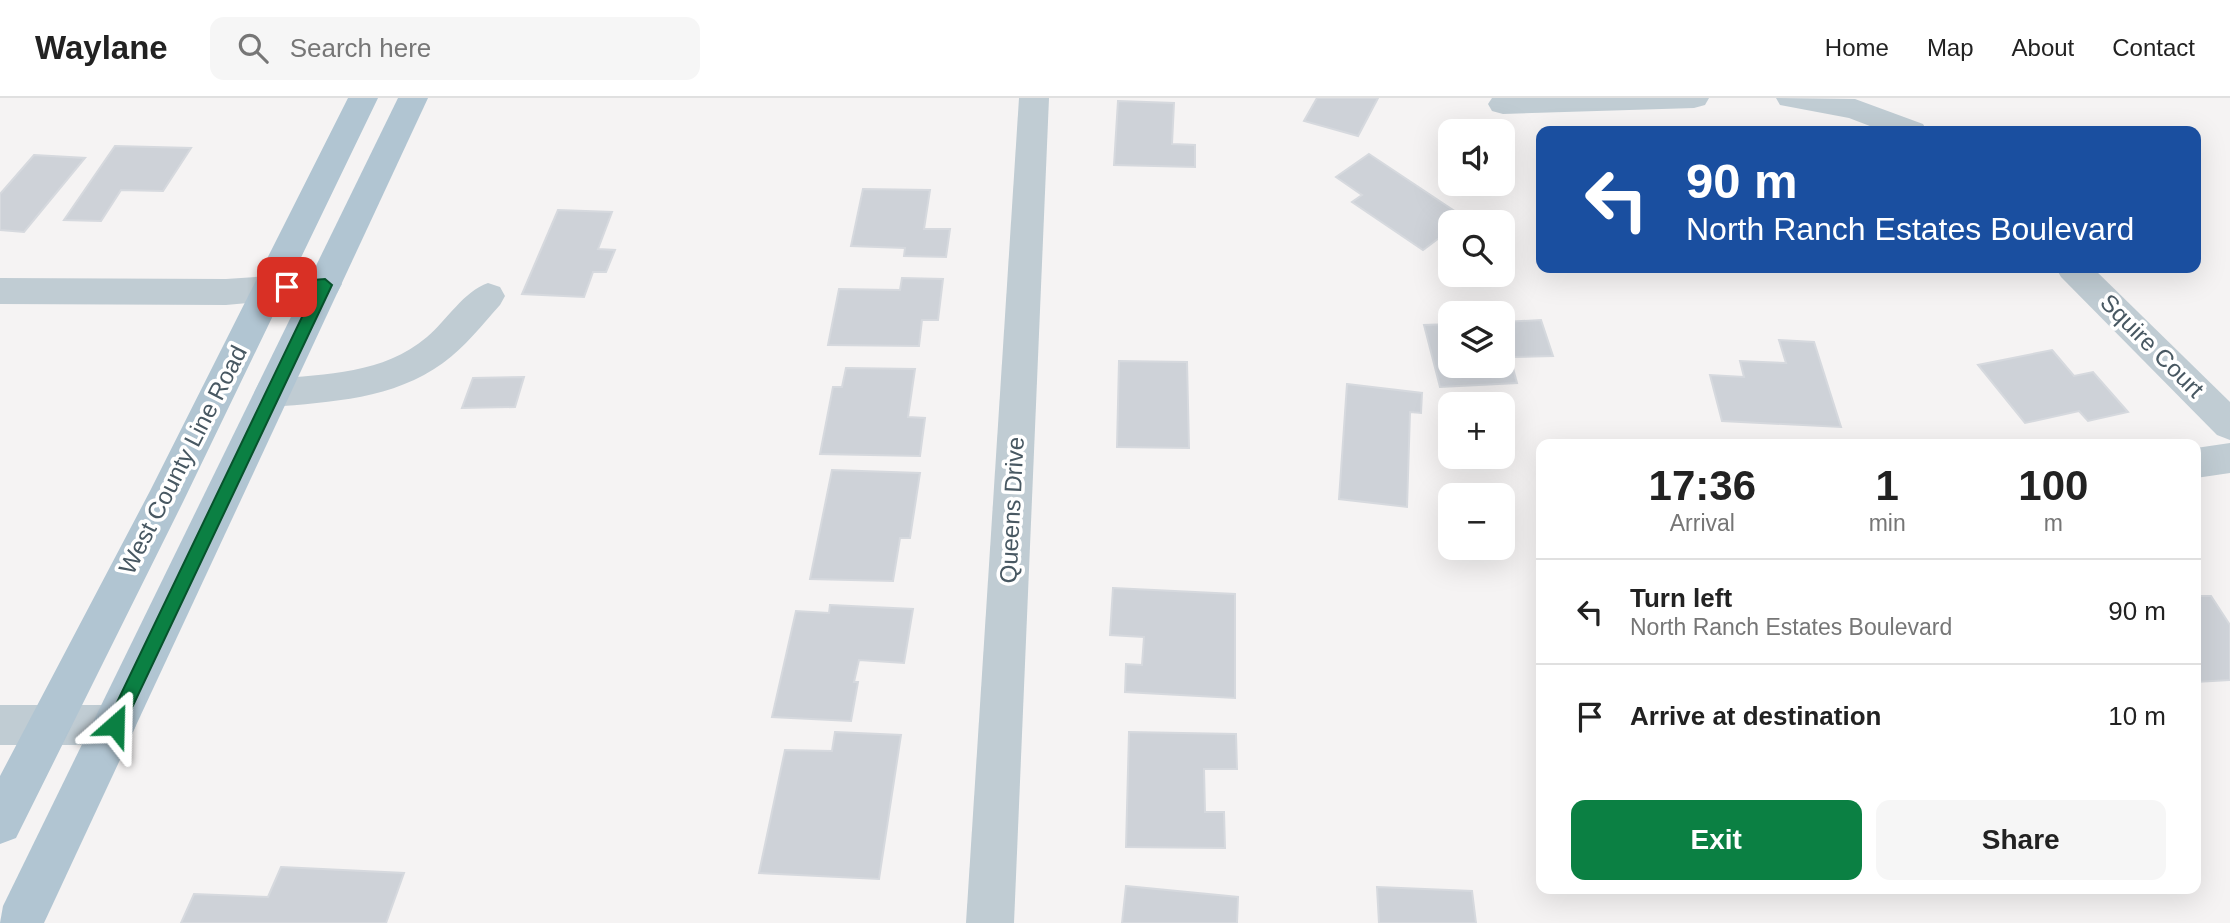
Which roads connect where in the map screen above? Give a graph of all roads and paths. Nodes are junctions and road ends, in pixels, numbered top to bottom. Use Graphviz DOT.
graph roads {
  1 [pos="363,98"];
  2 [pos="413,98"];
  3 [pos="1034,98"];
  4 [pos="1694,98"];
  5 [pos="1791,98"];
  6 [pos="1503,104"];
  7 [pos="1899,126"];
  8 [pos="2078,273"];
  9 [pos="325,285"];
  10 [pos="268,289"];
  11 [pos="0,290"];
  12 [pos="488,296"];
  13 [pos="272,393"];
  14 [pos="2230,425"];
  15 [pos="2230,458"];
  16 [pos="2201,462"];
  17 [pos="0,725"];
  18 [pos="115,725"];
  19 [pos="47,726"];
  20 [pos="0,822"];
  21 [pos="20,923"];
  22 [pos="990,923"];
  1 -- 10 [label="main road, West County Line Road"];
  2 -- 9 [label="main road, West County Line Road"];
  3 -- 22 [label="street, Queens Drive"];
  4 -- 6 [label="street"];
  5 -- 7 [label="street"];
  8 -- 14 [label="street, Squire Court"];
  9 -- 10 [label="street"];
  9 -- 13 [label="main road, West County Line Road"];
  10 -- 11 [label="street"];
  10 -- 19 [label="main road, West County Line Road"];
  12 -- 13 [label="street"];
  13 -- 18 [label="main road, West County Line Road"];
  15 -- 16 [label="street"];
  17 -- 19 [label="street"];
  18 -- 19 [label="street"];
  18 -- 21 [label="main road, West County Line Road"];
  19 -- 20 [label="main road, West County Line Road"];
}
